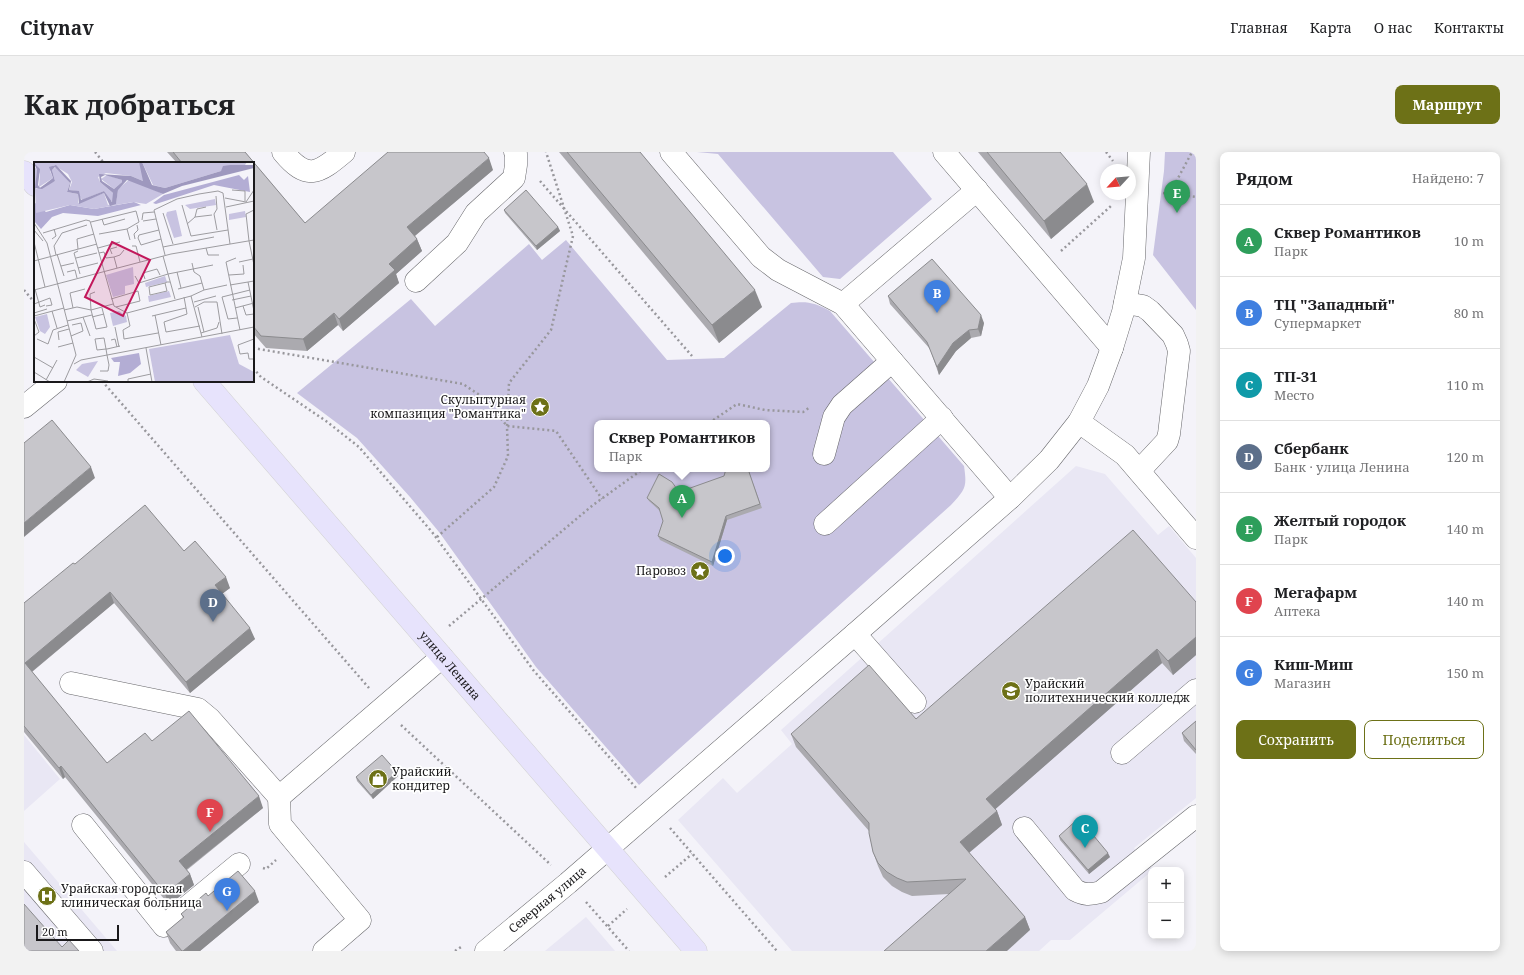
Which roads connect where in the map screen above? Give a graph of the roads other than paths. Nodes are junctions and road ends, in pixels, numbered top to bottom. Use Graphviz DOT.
graph roads {
  1 [pos="283,152"];
  2 [pos="344,152"];
  3 [pos="671,152"];
  4 [pos="944,152"];
  5 [pos="1139,152"];
  6 [pos="516,153"];
  7 [pos="24,172"];
  8 [pos="34,184"];
  9 [pos="977,190"];
  10 [pos="416,281"];
  11 [pos="1125,303"];
  12 [pos="843,304"];
  13 [pos="1112,348"];
  14 [pos="892,361"];
  15 [pos="55,382"];
  16 [pos="205,382"];
  17 [pos="24,407"];
  18 [pos="942,418"];
  19 [pos="1079,422"];
  20 [pos="824,454"];
  21 [pos="1139,471"];
  22 [pos="1010,498"];
  23 [pos="824,524"];
  24 [pos="1196,538"];
  25 [pos="855,634"];
  26 [pos="436,650"];
  27 [pos="71,683"];
  28 [pos="1196,690"];
  29 [pos="915,702"];
  30 [pos="1122,753"];
  31 [pos="278,797"];
  32 [pos="1196,816"];
  33 [pos="83,825"];
  34 [pos="1024,828"];
  35 [pos="608,848"];
  36 [pos="239,864"];
  37 [pos="24,872"];
  38 [pos="92,951"];
  39 [pos="324,951"];
  40 [pos="486,951"];
  41 [pos="696,951"];
  1 -- 2 [label="street"];
  3 -- 12 [label="street"];
  4 -- 9 [label="street"];
  5 -- 11 [label="street, Северная улица"];
  6 -- 10 [label="street"];
  7 -- 8 [label="main road"];
  9 -- 12 [label="street"];
  9 -- 13 [label="street"];
  11 -- 13 [label="street, Северная улица"];
  11 -- 21 [label="street"];
  12 -- 14 [label="street"];
  13 -- 19 [label="street, Северная улица"];
  14 -- 18 [label="street"];
  14 -- 20 [label="street"];
  15 -- 17 [label="street"];
  16 -- 26 [label="main road, улица Ленина"];
  18 -- 22 [label="street"];
  18 -- 23 [label="street"];
  19 -- 21 [label="street"];
  19 -- 22 [label="street, Северная улица"];
  21 -- 24 [label="street"];
  22 -- 25 [label="street, Северная улица"];
  25 -- 29 [label="street"];
  25 -- 35 [label="street, Северная улица"];
  26 -- 31 [label="street"];
  26 -- 35 [label="main road, улица Ленина"];
  27 -- 31 [label="street"];
  28 -- 30 [label="street"];
  31 -- 39 [label="street"];
  32 -- 34 [label="street"];
  33 -- 36 [label="street"];
  35 -- 40 [label="street, Северная улица"];
  35 -- 41 [label="main road, улица Ленина"];
  37 -- 38 [label="street"];
}
